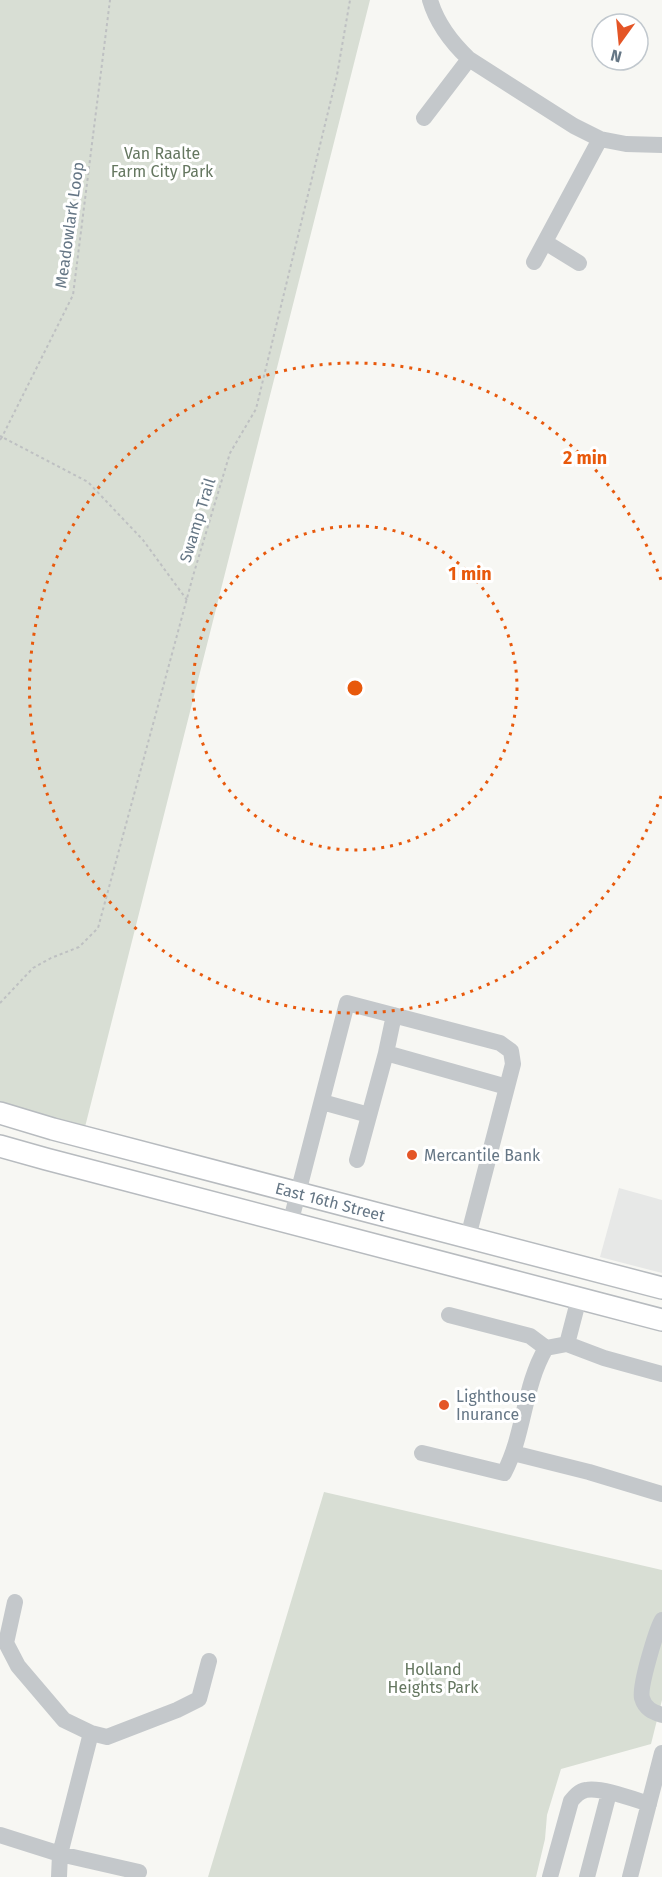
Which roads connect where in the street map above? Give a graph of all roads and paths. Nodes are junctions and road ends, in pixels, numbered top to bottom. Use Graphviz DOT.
graph roads {
  1 [pos="110,0"];
  2 [pos="350,0"];
  3 [pos="430,0"];
  4 [pos="469,59"];
  5 [pos="424,118"];
  6 [pos="600,139"];
  7 [pos="662,146"];
  8 [pos="545,242"];
  9 [pos="534,262"];
  10 [pos="579,263"];
  11 [pos="1,438"];
  12 [pos="187,600"];
  13 [pos="0,1003"];
  14 [pos="394,1015"];
  15 [pos="386,1053"];
  16 [pos="507,1087"];
  17 [pos="322,1102"];
  18 [pos="0,1113"];
  19 [pos="369,1115"];
  20 [pos="0,1146"];
  21 [pos="357,1160"];
  22 [pos="298,1193"];
  23 [pos="290,1224"];
  24 [pos="468,1237"];
  25 [pos="662,1288"];
  26 [pos="579,1298"];
  27 [pos="449,1315"];
  28 [pos="662,1320"];
  29 [pos="567,1344"];
  30 [pos="546,1348"];
  31 [pos="662,1374"];
  32 [pos="513,1453"];
  33 [pos="422,1454"];
  34 [pos="662,1494"];
  35 [pos="15,1602"];
  36 [pos="662,1620"];
  37 [pos="209,1660"];
  38 [pos="662,1715"];
  39 [pos="90,1733"];
  40 [pos="662,1753"];
  41 [pos="609,1793"];
  42 [pos="649,1804"];
  43 [pos="0,1835"];
  44 [pos="60,1854"];
  45 [pos="139,1872"];
  46 [pos="59,1877"];
  47 [pos="550,1877"];
  48 [pos="587,1877"];
  49 [pos="630,1877"];
  1 -- 11 [label="path, Meadowlark Loop"];
  2 -- 12 [label="path, Swamp Trail"];
  3 -- 4 [label="street"];
  4 -- 5 [label="street"];
  4 -- 6 [label="street"];
  6 -- 7 [label="street"];
  6 -- 8 [label="street"];
  8 -- 9 [label="street"];
  8 -- 10 [label="street"];
  11 -- 12 [label="path"];
  12 -- 13 [label="path, Swamp Trail"];
  14 -- 15 [label="street"];
  14 -- 16 [label="street"];
  14 -- 17 [label="street"];
  15 -- 16 [label="street"];
  15 -- 19 [label="street"];
  16 -- 24 [label="street"];
  17 -- 19 [label="street"];
  17 -- 22 [label="street"];
  18 -- 22 [label="main road, East 16th Street"];
  19 -- 21 [label="street"];
  20 -- 23 [label="main road, East 16th Street"];
  22 -- 23 [label="street"];
  22 -- 24 [label="main road, East 16th Street"];
  23 -- 26 [label="main road, East 16th Street"];
  24 -- 25 [label="main road, East 16th Street"];
  26 -- 28 [label="main road, East 16th Street"];
  26 -- 29 [label="street"];
  27 -- 30 [label="street"];
  29 -- 30 [label="street"];
  29 -- 31 [label="street"];
  30 -- 32 [label="street"];
  32 -- 33 [label="street"];
  32 -- 34 [label="street"];
  35 -- 39 [label="street"];
  36 -- 38 [label="street"];
  37 -- 39 [label="street"];
  39 -- 44 [label="street"];
  40 -- 42 [label="street"];
  41 -- 42 [label="street"];
  41 -- 47 [label="street"];
  41 -- 48 [label="street"];
  42 -- 49 [label="street"];
  43 -- 44 [label="street"];
  44 -- 45 [label="street"];
  44 -- 46 [label="street"];
}
